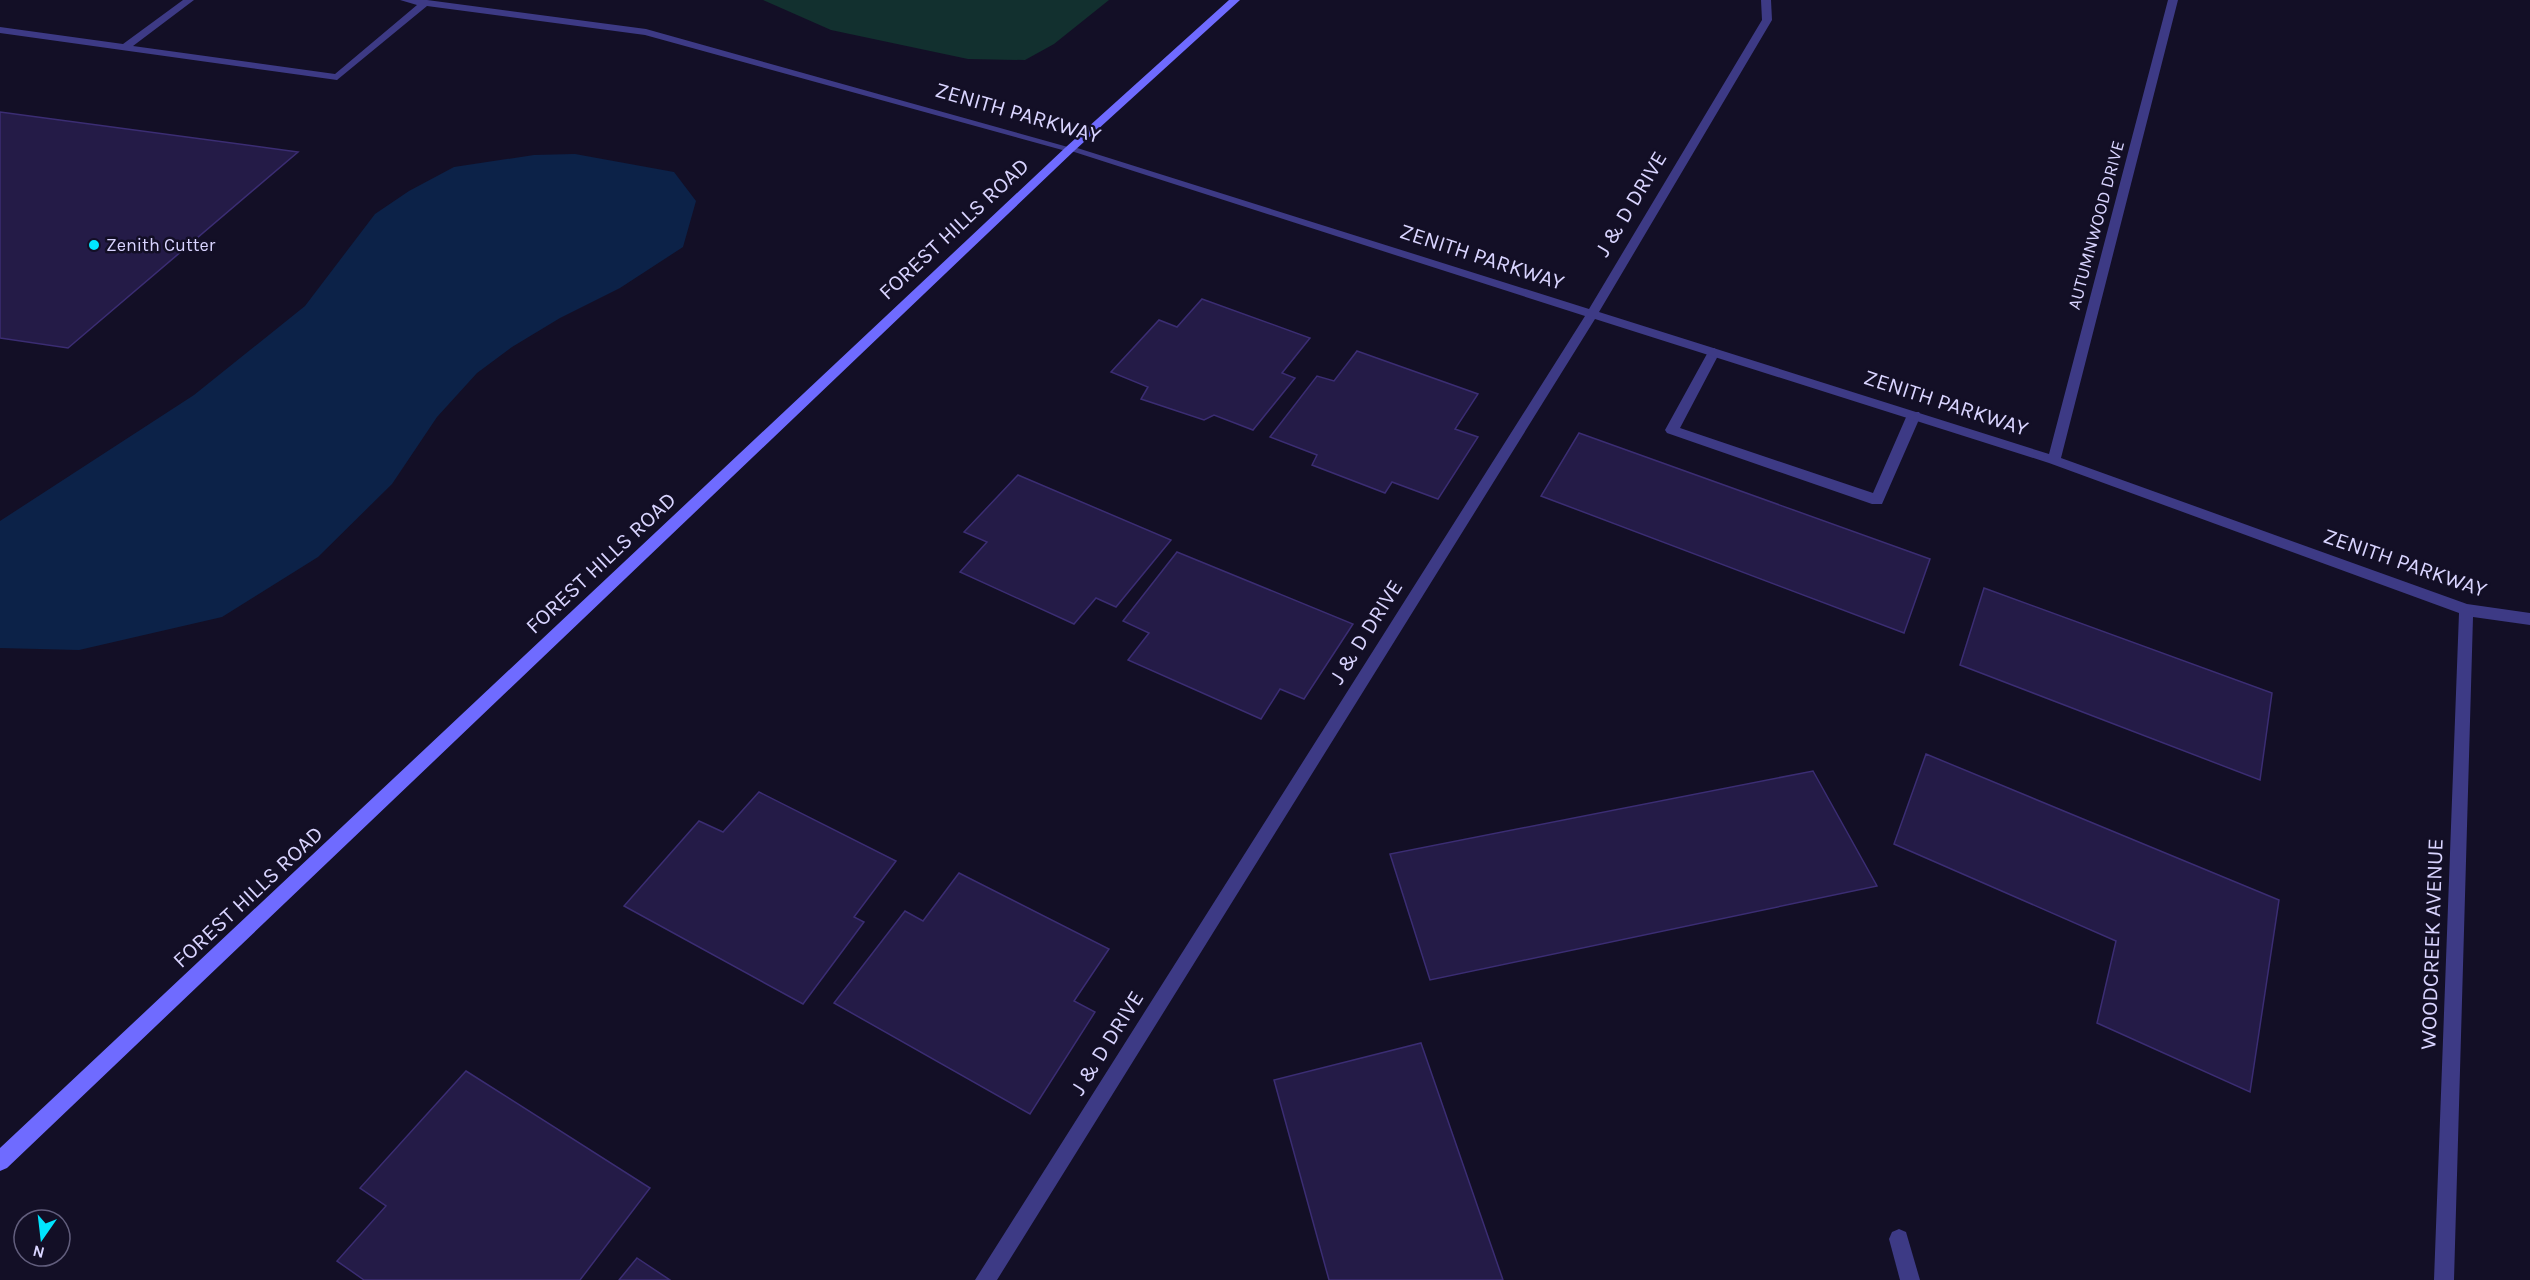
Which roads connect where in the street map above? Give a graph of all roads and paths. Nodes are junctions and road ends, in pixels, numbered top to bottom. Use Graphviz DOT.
graph roads {
  1 [pos="189,0"];
  2 [pos="405,0"];
  3 [pos="1235,0"];
  4 [pos="1766,0"];
  5 [pos="2173,0"];
  6 [pos="425,3"];
  7 [pos="0,30"];
  8 [pos="125,47"];
  9 [pos="1070,149"];
  10 [pos="1592,314"];
  11 [pos="1714,352"];
  12 [pos="1914,415"];
  13 [pos="2054,460"];
  14 [pos="2466,610"];
  15 [pos="2530,620"];
  16 [pos="0,1161"];
  17 [pos="1899,1239"];
  18 [pos="985,1280"];
  19 [pos="1910,1280"];
  20 [pos="2444,1280"];
  1 -- 8 [label="street"];
  2 -- 6 [label="street, ZENITH PARKWAY"];
  3 -- 9 [label="street, FOREST HILLS ROAD"];
  4 -- 10 [label="street, J & D DRIVE"];
  5 -- 13 [label="street, AUTUMNWOOD DRIVE"];
  6 -- 8 [label="street"];
  6 -- 9 [label="street, ZENITH PARKWAY"];
  7 -- 8 [label="street"];
  9 -- 10 [label="street, ZENITH PARKWAY"];
  9 -- 16 [label="street, FOREST HILLS ROAD"];
  10 -- 11 [label="street, ZENITH PARKWAY"];
  10 -- 18 [label="street, J & D DRIVE"];
  11 -- 12 [label="street, ZENITH PARKWAY"];
  11 -- 12 [label="street"];
  12 -- 13 [label="street, ZENITH PARKWAY"];
  13 -- 14 [label="street, ZENITH PARKWAY"];
  14 -- 15 [label="street, ZENITH PARKWAY"];
  14 -- 20 [label="street, WOODCREEK AVENUE"];
  17 -- 19 [label="street"];
}
